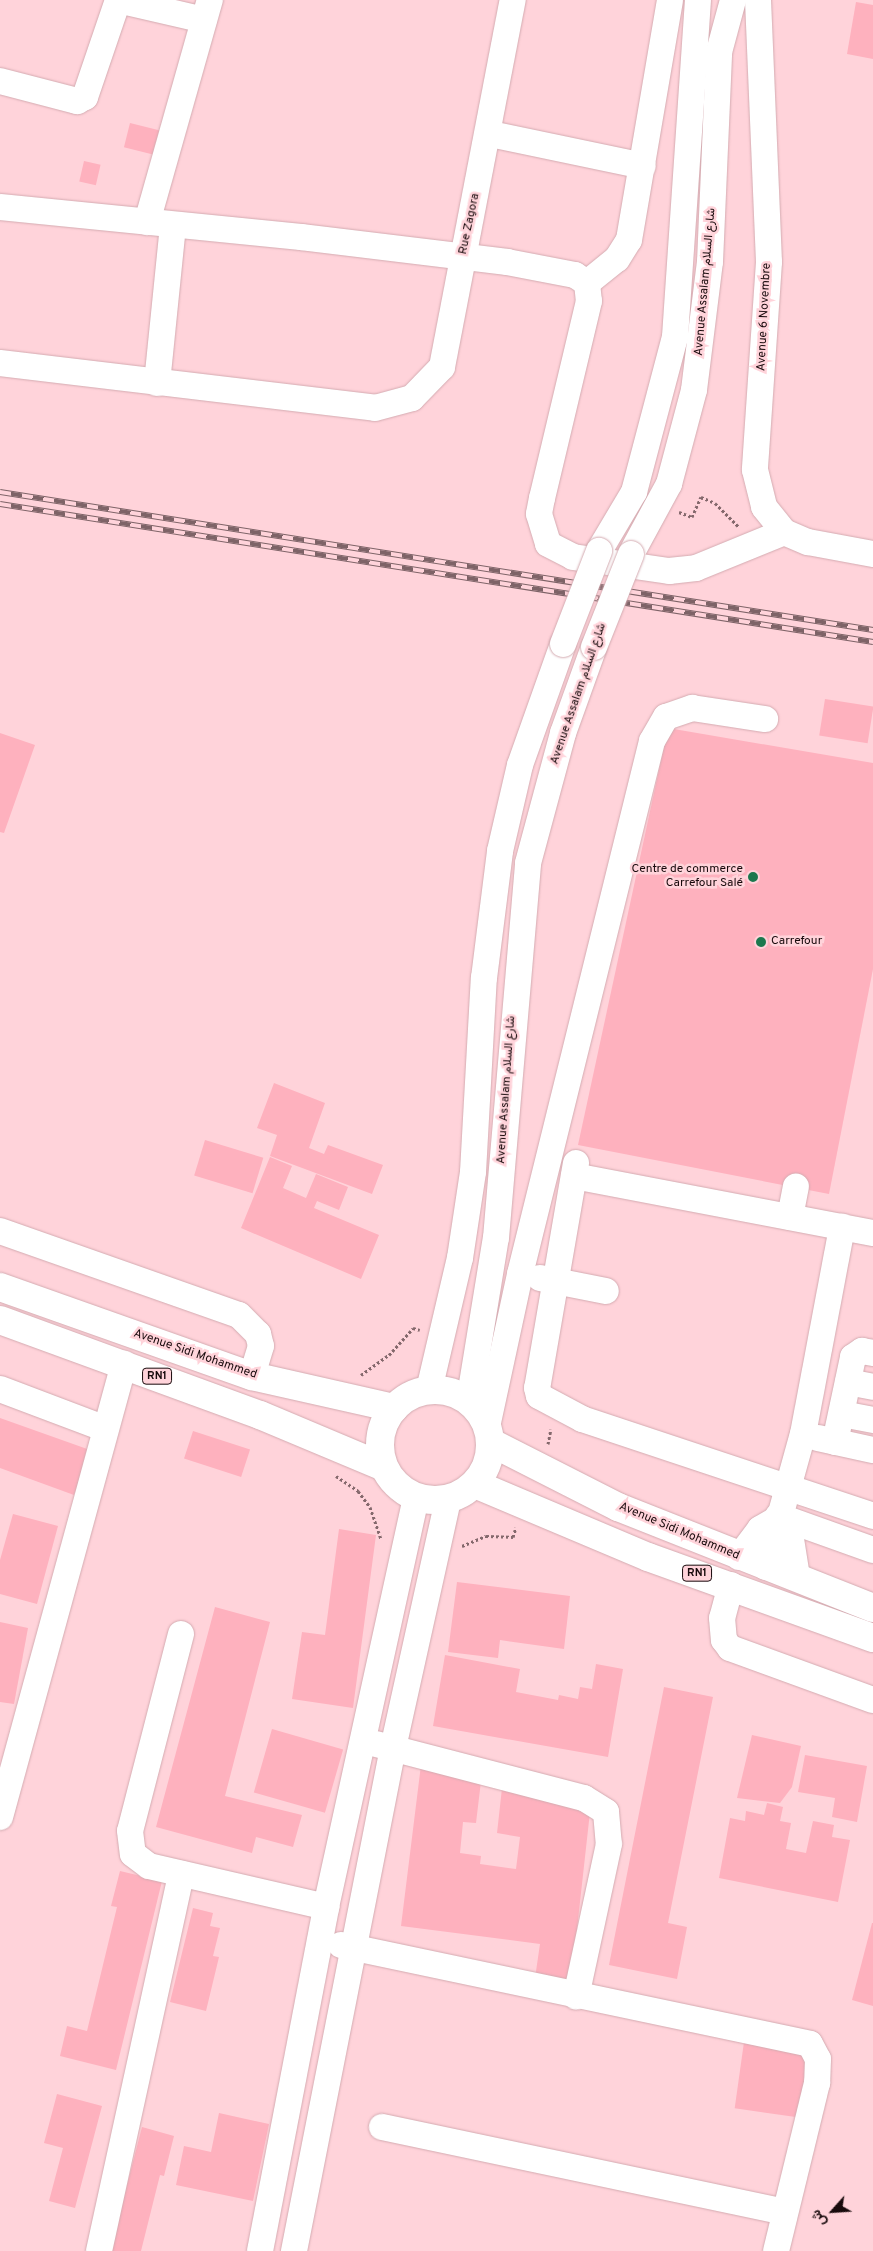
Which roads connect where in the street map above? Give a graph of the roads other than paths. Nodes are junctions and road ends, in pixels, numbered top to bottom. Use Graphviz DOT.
graph roads {
  1 [pos="514,0"];
  2 [pos="670,0"];
  3 [pos="698,0"];
  4 [pos="733,0"];
  5 [pos="758,0"];
  6 [pos="207,10"];
  7 [pos="725,27"];
  8 [pos="760,28"];
  9 [pos="0,81"];
  10 [pos="490,134"];
  11 [pos="643,166"];
  12 [pos="0,207"];
  13 [pos="147,222"];
  14 [pos="173,226"];
  15 [pos="463,256"];
  16 [pos="587,283"];
  17 [pos="0,363"];
  18 [pos="157,383"];
  19 [pos="784,532"];
  20 [pos="873,554"];
  21 [pos="765,719"];
  22 [pos="796,1187"];
  23 [pos="790,1217"];
  24 [pos="842,1227"];
  25 [pos="0,1231"];
  26 [pos="873,1233"];
  27 [pos="520,1274"];
  28 [pos="556,1281"];
  29 [pos="0,1286"];
  30 [pos="606,1291"];
  31 [pos="0,1320"];
  32 [pos="873,1353"];
  33 [pos="124,1364"];
  34 [pos="252,1376"];
  35 [pos="848,1382"];
  36 [pos="873,1387"];
  37 [pos="0,1389"];
  38 [pos="429,1390"];
  39 [pos="469,1402"];
  40 [pos="394,1408"];
  41 [pos="842,1414"];
  42 [pos="872,1420"];
  43 [pos="103,1428"];
  44 [pos="489,1434"];
  45 [pos="803,1434"];
  46 [pos="835,1442"];
  47 [pos="873,1450"];
  48 [pos="384,1467"];
  49 [pos="474,1484"];
  50 [pos="790,1486"];
  51 [pos="416,1497"];
  52 [pos="448,1499"];
  53 [pos="873,1516"];
  54 [pos="777,1517"];
  55 [pos="873,1550"];
  56 [pos="739,1557"];
  57 [pos="766,1567"];
  58 [pos="798,1578"];
  59 [pos="731,1585"];
  60 [pos="873,1608"];
  61 [pos="181,1634"];
  62 [pos="873,1638"];
  63 [pos="873,1700"];
  64 [pos="10,1732"];
  65 [pos="365,1742"];
  66 [pos="393,1748"];
  67 [pos="0,1817"];
  68 [pos="181,1874"];
  69 [pos="326,1908"];
  70 [pos="321,1939"];
  71 [pos="357,1950"];
  72 [pos="576,1996"];
  73 [pos="382,2127"];
  74 [pos="784,2212"];
  75 [pos="99,2251"];
  76 [pos="260,2251"];
  77 [pos="294,2251"];
  78 [pos="776,2251"];
  1 -- 10 [label="street, Rue Zagora"];
  2 -- 11 [label="street"];
  3 -- 38 [label="street, Avenue Assalam شارع السلام, bridge"];
  4 -- 7 [label="street, Avenue Assalam شارع السلام"];
  5 -- 8 [label="street, Avenue 6 Novembre"];
  6 -- 9 [label="street"];
  6 -- 13 [label="street"];
  7 -- 8 [label="street"];
  7 -- 39 [label="street, Avenue Assalam شارع السلام, bridge"];
  8 -- 19 [label="street, Avenue 6 Novembre"];
  10 -- 11 [label="street"];
  10 -- 15 [label="street, Rue Zagora"];
  11 -- 16 [label="street"];
  12 -- 13 [label="street"];
  13 -- 14 [label="street"];
  14 -- 15 [label="street"];
  14 -- 18 [label="street"];
  15 -- 16 [label="street"];
  15 -- 18 [label="street, Rue Zagora"];
  16 -- 19 [label="street"];
  17 -- 18 [label="street"];
  19 -- 20 [label="street, Avenue 6 Novembre"];
  21 -- 27 [label="street"];
  22 -- 23 [label="street"];
  23 -- 24 [label="street"];
  23 -- 28 [label="street"];
  24 -- 26 [label="street"];
  24 -- 45 [label="street"];
  25 -- 34 [label="street"];
  27 -- 28 [label="street"];
  27 -- 44 [label="street"];
  28 -- 30 [label="street"];
  28 -- 50 [label="street"];
  29 -- 34 [label="main road, Avenue Sidi Mohammed / RN1"];
  31 -- 33 [label="main road, RN1"];
  32 -- 35 [label="street"];
  33 -- 43 [label="street"];
  33 -- 48 [label="main road, RN1"];
  34 -- 40 [label="main road, Avenue Sidi Mohammed / RN1"];
  35 -- 36 [label="street"];
  35 -- 41 [label="street"];
  37 -- 43 [label="street"];
  38 -- 39 [label="main road, RN1"];
  38 -- 40 [label="main road"];
  39 -- 44 [label="main road, RN1"];
  40 -- 48 [label="main road"];
  41 -- 42 [label="street"];
  41 -- 46 [label="street"];
  43 -- 64 [label="street"];
  44 -- 49 [label="main road"];
  44 -- 56 [label="main road, Avenue Sidi Mohammed / RN1"];
  45 -- 46 [label="street"];
  45 -- 50 [label="street"];
  46 -- 47 [label="street"];
  48 -- 51 [label="main road"];
  49 -- 52 [label="main road"];
  49 -- 59 [label="main road, RN1"];
  50 -- 53 [label="street"];
  50 -- 54 [label="street"];
  51 -- 52 [label="main road"];
  51 -- 65 [label="street"];
  52 -- 66 [label="street"];
  54 -- 55 [label="street"];
  54 -- 56 [label="street"];
  54 -- 57 [label="street"];
  54 -- 58 [label="street"];
  56 -- 57 [label="main road, Avenue Sidi Mohammed / RN1"];
  57 -- 58 [label="main road, Avenue Sidi Mohammed / RN1"];
  58 -- 60 [label="main road, Avenue Sidi Mohammed / RN1"];
  59 -- 62 [label="main road, RN1"];
  59 -- 63 [label="street"];
  61 -- 68 [label="street"];
  64 -- 67 [label="street"];
  65 -- 66 [label="street"];
  65 -- 69 [label="street"];
  66 -- 71 [label="street"];
  66 -- 72 [label="street"];
  68 -- 69 [label="street"];
  68 -- 75 [label="street"];
  69 -- 70 [label="street"];
  70 -- 71 [label="street"];
  70 -- 76 [label="street"];
  71 -- 72 [label="street"];
  71 -- 77 [label="street"];
  72 -- 74 [label="street"];
  73 -- 74 [label="street"];
  74 -- 78 [label="street"];
}
